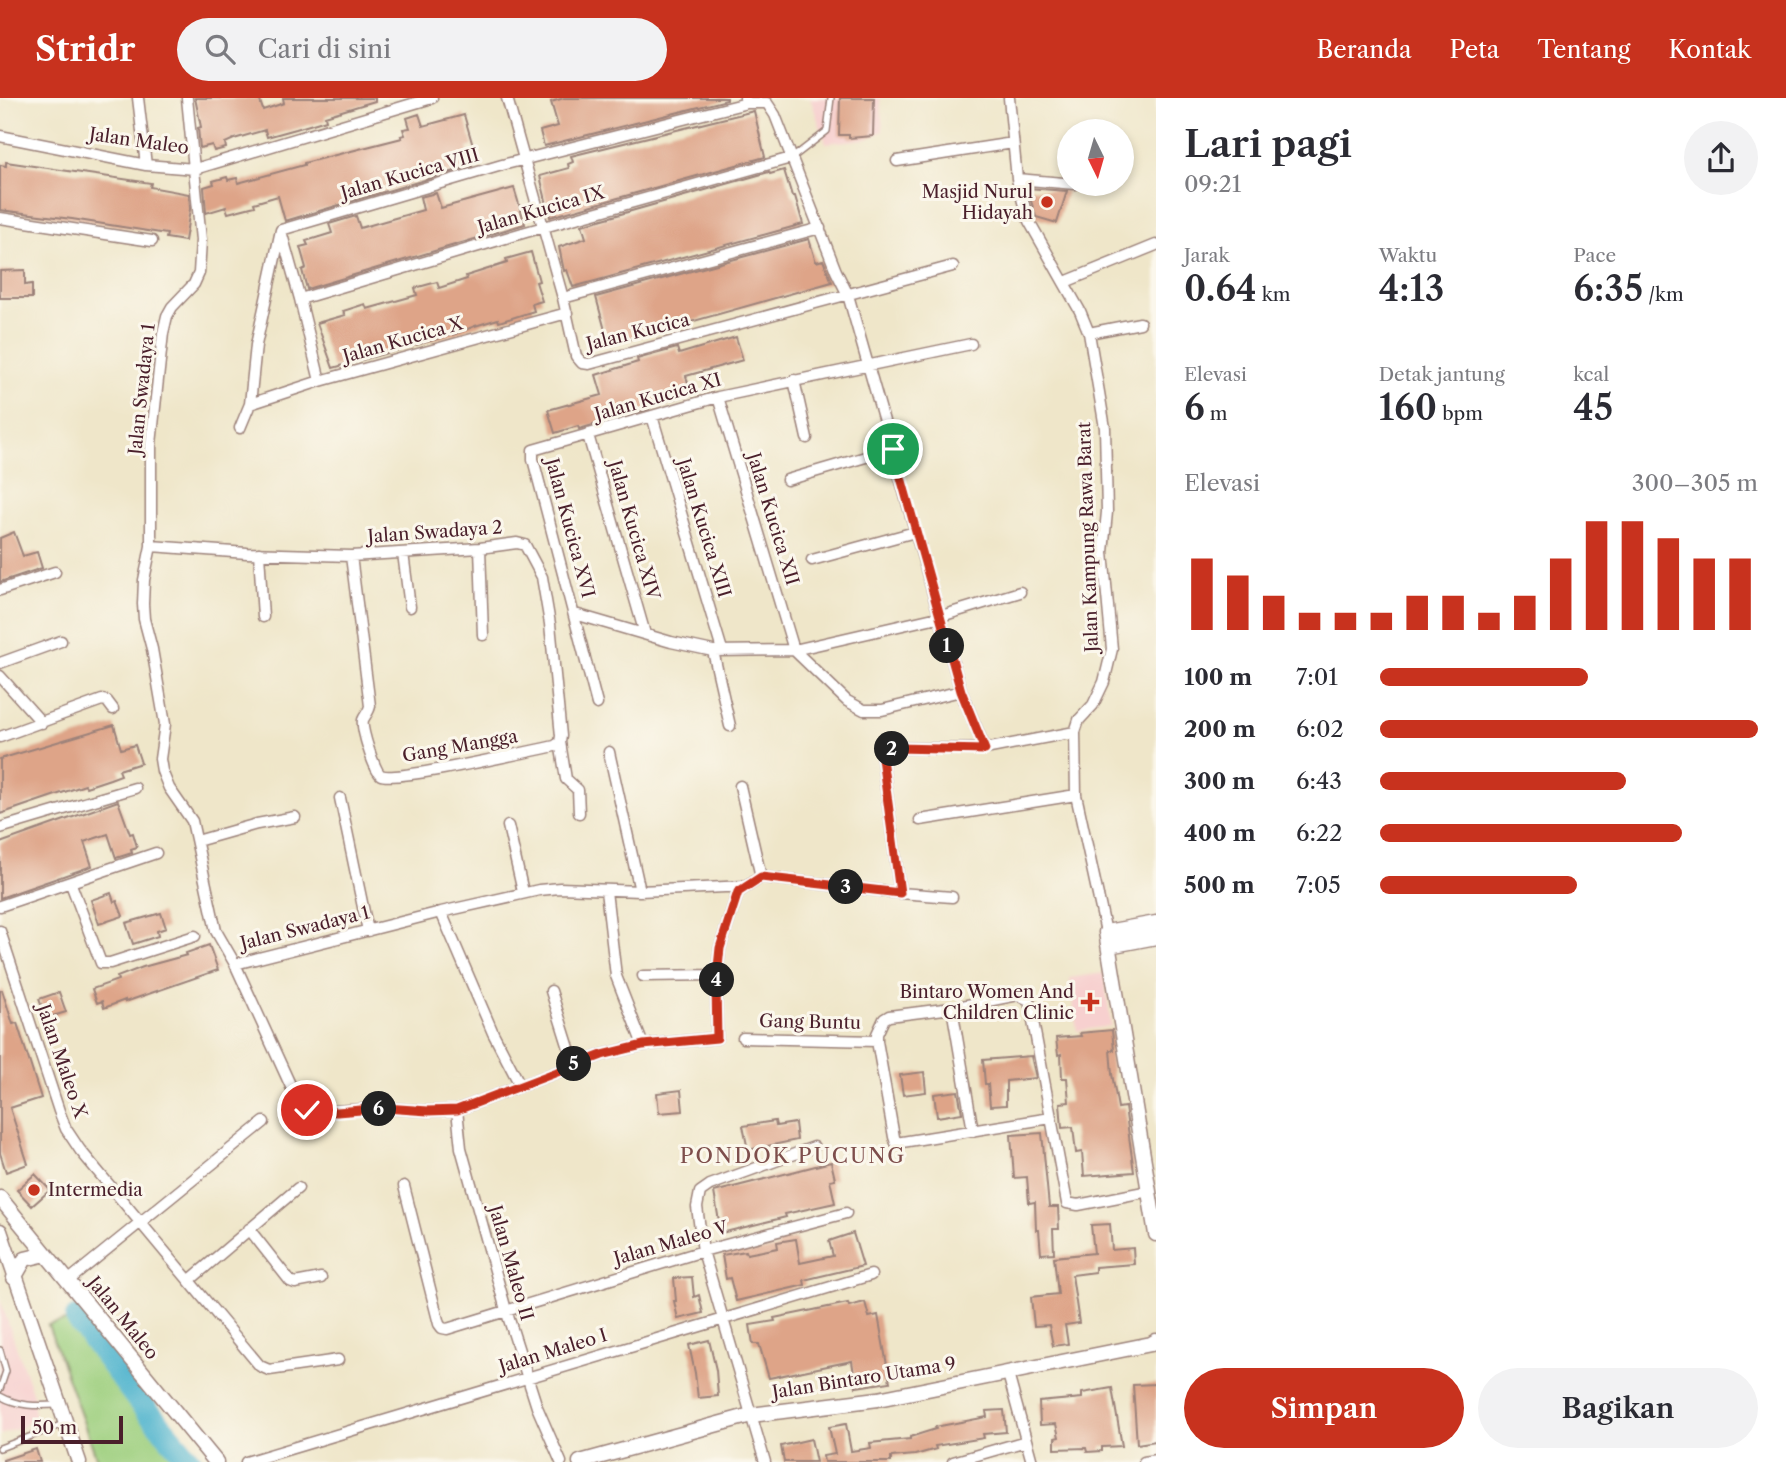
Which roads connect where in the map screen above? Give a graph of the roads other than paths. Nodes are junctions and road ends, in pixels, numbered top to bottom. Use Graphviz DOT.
graph roads {
  1 [pos="138,98"];
  2 [pos="187,98"];
  3 [pos="432,98"];
  4 [pos="507,98"];
  5 [pos="831,98"];
  6 [pos="1009,98"];
  7 [pos="746,101"];
  8 [pos="0,136"];
  9 [pos="1013,143"];
  10 [pos="791,158"];
  11 [pos="523,160"];
  12 [pos="897,161"];
  13 [pos="146,165"];
  14 [pos="195,169"];
  15 [pos="1017,179"];
  16 [pos="1057,182"];
  17 [pos="0,218"];
  18 [pos="542,228"];
  19 [pos="820,228"];
  20 [pos="281,230"];
  21 [pos="152,241"];
  22 [pos="1156,245"];
  23 [pos="953,266"];
  24 [pos="1065,282"];
  25 [pos="848,296"];
  26 [pos="563,298"];
  27 [pos="300,299"];
  28 [pos="567,313"];
  29 [pos="1140,323"];
  30 [pos="1089,333"];
  31 [pos="971,344"];
  32 [pos="870,365"];
  33 [pos="794,380"];
  34 [pos="320,381"];
  35 [pos="718,397"];
  36 [pos="250,404"];
  37 [pos="652,416"];
  38 [pos="240,428"];
  39 [pos="588,435"];
  40 [pos="807,438"];
  41 [pos="893,449"];
  42 [pos="533,450"];
  43 [pos="787,480"];
  44 [pos="915,532"];
  45 [pos="151,546"];
  46 [pos="480,548"];
  47 [pos="403,552"];
  48 [pos="259,553"];
  49 [pos="351,556"];
  50 [pos="812,560"];
  51 [pos="55,572"];
  52 [pos="0,590"];
  53 [pos="1020,592"];
  54 [pos="410,607"];
  55 [pos="575,614"];
  56 [pos="262,617"];
  57 [pos="938,617"];
  58 [pos="483,635"];
  59 [pos="645,635"];
  60 [pos="61,641"];
  61 [pos="717,650"];
  62 [pos="793,650"];
  63 [pos="0,663"];
  64 [pos="0,676"];
  65 [pos="961,691"];
  66 [pos="597,704"];
  67 [pos="113,709"];
  68 [pos="42,723"];
  69 [pos="730,726"];
  70 [pos="1075,732"];
  71 [pos="0,737"];
  72 [pos="560,742"];
  73 [pos="985,750"];
  74 [pos="609,752"];
  75 [pos="740,786"];
  76 [pos="135,788"];
  77 [pos="1076,795"];
  78 [pos="340,798"];
  79 [pos="579,813"];
  80 [pos="295,817"];
  81 [pos="920,820"];
  82 [pos="508,826"];
  83 [pos="0,828"];
  84 [pos="197,841"];
  85 [pos="156,853"];
  86 [pos="761,877"];
  87 [pos="71,884"];
  88 [pos="746,886"];
  89 [pos="606,891"];
  90 [pos="640,891"];
  91 [pos="523,892"];
  92 [pos="900,893"];
  93 [pos="952,897"];
  94 [pos="0,906"];
  95 [pos="441,912"];
  96 [pos="1156,923"];
  97 [pos="368,931"];
  98 [pos="0,932"];
  99 [pos="195,936"];
  100 [pos="1156,937"];
  101 [pos="1107,939"];
  102 [pos="235,964"];
  103 [pos="717,975"];
  104 [pos="643,976"];
  105 [pos="551,992"];
  106 [pos="953,1008"];
  107 [pos="743,1038"];
  108 [pos="877,1041"];
  109 [pos="643,1045"];
  110 [pos="574,1064"];
  111 [pos="520,1085"];
  112 [pos="457,1110"];
  113 [pos="1051,1118"];
  114 [pos="264,1122"];
  115 [pos="973,1131"];
  116 [pos="814,1147"];
  117 [pos="404,1186"];
  118 [pos="298,1188"];
  119 [pos="1152,1194"];
  120 [pos="0,1198"];
  121 [pos="846,1213"];
  122 [pos="141,1222"];
  123 [pos="249,1229"];
  124 [pos="0,1231"];
  125 [pos="1156,1234"];
  126 [pos="703,1251"];
  127 [pos="46,1254"];
  128 [pos="871,1275"];
  129 [pos="14,1278"];
  130 [pos="321,1278"];
  131 [pos="190,1280"];
  132 [pos="68,1281"];
  133 [pos="506,1310"];
  134 [pos="722,1319"];
  135 [pos="1154,1345"];
  136 [pos="0,1350"];
  137 [pos="338,1360"];
  138 [pos="1008,1374"];
  139 [pos="527,1378"];
  140 [pos="0,1388"];
  141 [pos="0,1396"];
  142 [pos="59,1404"];
  143 [pos="751,1415"];
  144 [pos="66,1423"];
  145 [pos="1026,1441"];
  146 [pos="0,1448"];
  147 [pos="1156,1460"];
  148 [pos="79,1462"];
  149 [pos="216,1462"];
  150 [pos="246,1462"];
  151 [pos="561,1462"];
  152 [pos="580,1462"];
  153 [pos="765,1462"];
  154 [pos="953,1462"];
  155 [pos="1032,1462"];
  156 [pos="1144,1462"];
  1 -- 13 [label="street"];
  2 -- 14 [label="street, Jalan Swadaya 1"];
  3 -- 14 [label="street, Jalan Maleo"];
  4 -- 11 [label="street, Jalan Kucica"];
  5 -- 10 [label="lane"];
  6 -- 9 [label="street, Jalan Kampung Rawa Barat"];
  7 -- 10 [label="street"];
  7 -- 11 [label="street, Jalan Kucica VIII"];
  8 -- 13 [label="street, Jalan Maleo"];
  9 -- 12 [label="street"];
  9 -- 15 [label="street, Jalan Kampung Rawa Barat"];
  10 -- 18 [label="street, Jalan Kucica IX"];
  10 -- 19 [label="street"];
  11 -- 18 [label="street, Jalan Kucica"];
  11 -- 20 [label="street, Jalan Kucica VIII"];
  13 -- 14 [label="street, Jalan Maleo"];
  14 -- 45 [label="street, Jalan Swadaya 1"];
  15 -- 16 [label="street"];
  15 -- 24 [label="street, Jalan Kampung Rawa Barat"];
  17 -- 21 [label="street"];
  18 -- 26 [label="street, Jalan Kucica"];
  18 -- 27 [label="street, Jalan Kucica IX"];
  19 -- 25 [label="street"];
  19 -- 26 [label="street"];
  20 -- 27 [label="street"];
  20 -- 36 [label="street"];
  22 -- 24 [label="street"];
  23 -- 25 [label="street, Jalan Kucica"];
  24 -- 30 [label="street, Jalan Kampung Rawa Barat"];
  25 -- 28 [label="street, Jalan Kucica"];
  25 -- 32 [label="street"];
  26 -- 28 [label="street, Jalan Kucica"];
  27 -- 34 [label="street"];
  28 -- 34 [label="street, Jalan Kucica X"];
  29 -- 30 [label="street"];
  30 -- 70 [label="street, Jalan Kampung Rawa Barat"];
  31 -- 32 [label="street, Jalan Kucica XI"];
  32 -- 33 [label="street, Jalan Kucica XI"];
  32 -- 41 [label="street"];
  33 -- 35 [label="street, Jalan Kucica XI"];
  33 -- 40 [label="street"];
  34 -- 36 [label="street, Jalan Kucica X"];
  35 -- 37 [label="street, Jalan Kucica XI"];
  35 -- 62 [label="street, Jalan Kucica XII"];
  36 -- 38 [label="street"];
  37 -- 39 [label="street, Jalan Kucica XI"];
  37 -- 61 [label="street, Jalan Kucica XIII"];
  39 -- 42 [label="street, Jalan Kucica XI"];
  39 -- 59 [label="street, Jalan Kucica XIV"];
  41 -- 43 [label="street"];
  41 -- 44 [label="street"];
  42 -- 55 [label="street, Jalan Kucica XVI"];
  44 -- 50 [label="street"];
  44 -- 57 [label="street"];
  45 -- 48 [label="street, Jalan Swadaya 2"];
  45 -- 84 [label="street, Jalan Swadaya 1"];
  46 -- 47 [label="street, Jalan Swadaya 2"];
  46 -- 58 [label="street"];
  46 -- 72 [label="street, Jalan Swadaya 2"];
  47 -- 49 [label="street, Jalan Swadaya 2"];
  47 -- 54 [label="street"];
  48 -- 49 [label="street, Jalan Swadaya 2"];
  48 -- 56 [label="street"];
  49 -- 72 [label="street, Gang Mangga"];
  51 -- 52 [label="street"];
  53 -- 57 [label="street, Jalan Kucica XVI"];
  55 -- 59 [label="street, Jalan Kucica XVI"];
  55 -- 66 [label="street, Jalan Kucica XVI"];
  57 -- 62 [label="street, Jalan Kucica XVI"];
  57 -- 65 [label="street"];
  59 -- 61 [label="street, Jalan Kucica XVI"];
  60 -- 63 [label="street"];
  61 -- 62 [label="street, Jalan Kucica XVI"];
  61 -- 69 [label="street, Jalan Kucica XIII"];
  62 -- 65 [label="street"];
  64 -- 68 [label="street"];
  65 -- 73 [label="street"];
  67 -- 68 [label="street"];
  68 -- 71 [label="street"];
  70 -- 73 [label="street"];
  70 -- 77 [label="street"];
  72 -- 79 [label="street, Jalan Swadaya 2"];
  73 -- 92 [label="street"];
  74 -- 90 [label="street"];
  75 -- 86 [label="street"];
  76 -- 83 [label="street"];
  77 -- 81 [label="street"];
  77 -- 101 [label="street"];
  78 -- 97 [label="street"];
  80 -- 84 [label="street"];
  82 -- 91 [label="street"];
  84 -- 102 [label="street, Jalan Swadaya 1"];
  85 -- 87 [label="street"];
  86 -- 88 [label="street"];
  86 -- 92 [label="street"];
  87 -- 94 [label="street"];
  87 -- 99 [label="street"];
  88 -- 90 [label="street, Jalan Swadaya 1"];
  88 -- 103 [label="street"];
  89 -- 90 [label="street, Jalan Swadaya 1"];
  89 -- 91 [label="street, Jalan Swadaya 1"];
  89 -- 109 [label="street"];
  91 -- 95 [label="street, Jalan Swadaya 1"];
  92 -- 93 [label="street"];
  95 -- 97 [label="street, Jalan Swadaya 1"];
  95 -- 111 [label="street"];
  96 -- 101 [label="street"];
  97 -- 102 [label="street, Jalan Swadaya 1"];
  98 -- 122 [label="street, Jalan Maleo X"];
  100 -- 101 [label="street"];
  101 -- 119 [label="street"];
  102 -- 112 [label="street"];
  103 -- 104 [label="street"];
  103 -- 109 [label="street"];
  105 -- 110 [label="street"];
  106 -- 108 [label="street"];
  106 -- 113 [label="street"];
  106 -- 115 [label="street"];
  107 -- 108 [label="street, Gang Buntu"];
  108 -- 115 [label="street"];
  109 -- 110 [label="street"];
  110 -- 111 [label="street"];
  111 -- 112 [label="street"];
  112 -- 133 [label="street, Jalan Maleo II"];
  113 -- 115 [label="street"];
  113 -- 119 [label="street"];
  114 -- 122 [label="street"];
  116 -- 126 [label="street"];
  117 -- 133 [label="street, Jalan Maleo V"];
  118 -- 123 [label="street"];
  119 -- 125 [label="street"];
  120 -- 127 [label="street, Jalan Maleo"];
  121 -- 126 [label="street, Jalan Maleo V"];
  122 -- 131 [label="street"];
  122 -- 132 [label="street"];
  123 -- 130 [label="street"];
  123 -- 131 [label="street"];
  124 -- 129 [label="street"];
  126 -- 133 [label="street, Jalan Maleo V"];
  126 -- 134 [label="street"];
  127 -- 129 [label="street"];
  127 -- 132 [label="street, Jalan Maleo"];
  128 -- 134 [label="street, Jalan Maleo I"];
  129 -- 142 [label="street"];
  131 -- 137 [label="street"];
  132 -- 149 [label="street, Jalan Maleo"];
  133 -- 139 [label="street, Jalan Maleo II"];
  134 -- 139 [label="street, Jalan Maleo I"];
  134 -- 143 [label="street"];
  135 -- 138 [label="street, Jalan Bintaro Utama 9"];
  136 -- 140 [label="lane"];
  138 -- 143 [label="street, Jalan Bintaro Utama 9"];
  138 -- 145 [label="street"];
  139 -- 150 [label="street, Jalan Maleo I"];
  139 -- 151 [label="street, Jalan Maleo II"];
  141 -- 142 [label="lane"];
  142 -- 144 [label="street"];
  143 -- 152 [label="street, Jalan Bintaro Utama 9"];
  143 -- 153 [label="street"];
  144 -- 146 [label="lane"];
  144 -- 148 [label="street"];
  145 -- 154 [label="street"];
  145 -- 155 [label="street"];
  147 -- 156 [label="street"];
}
